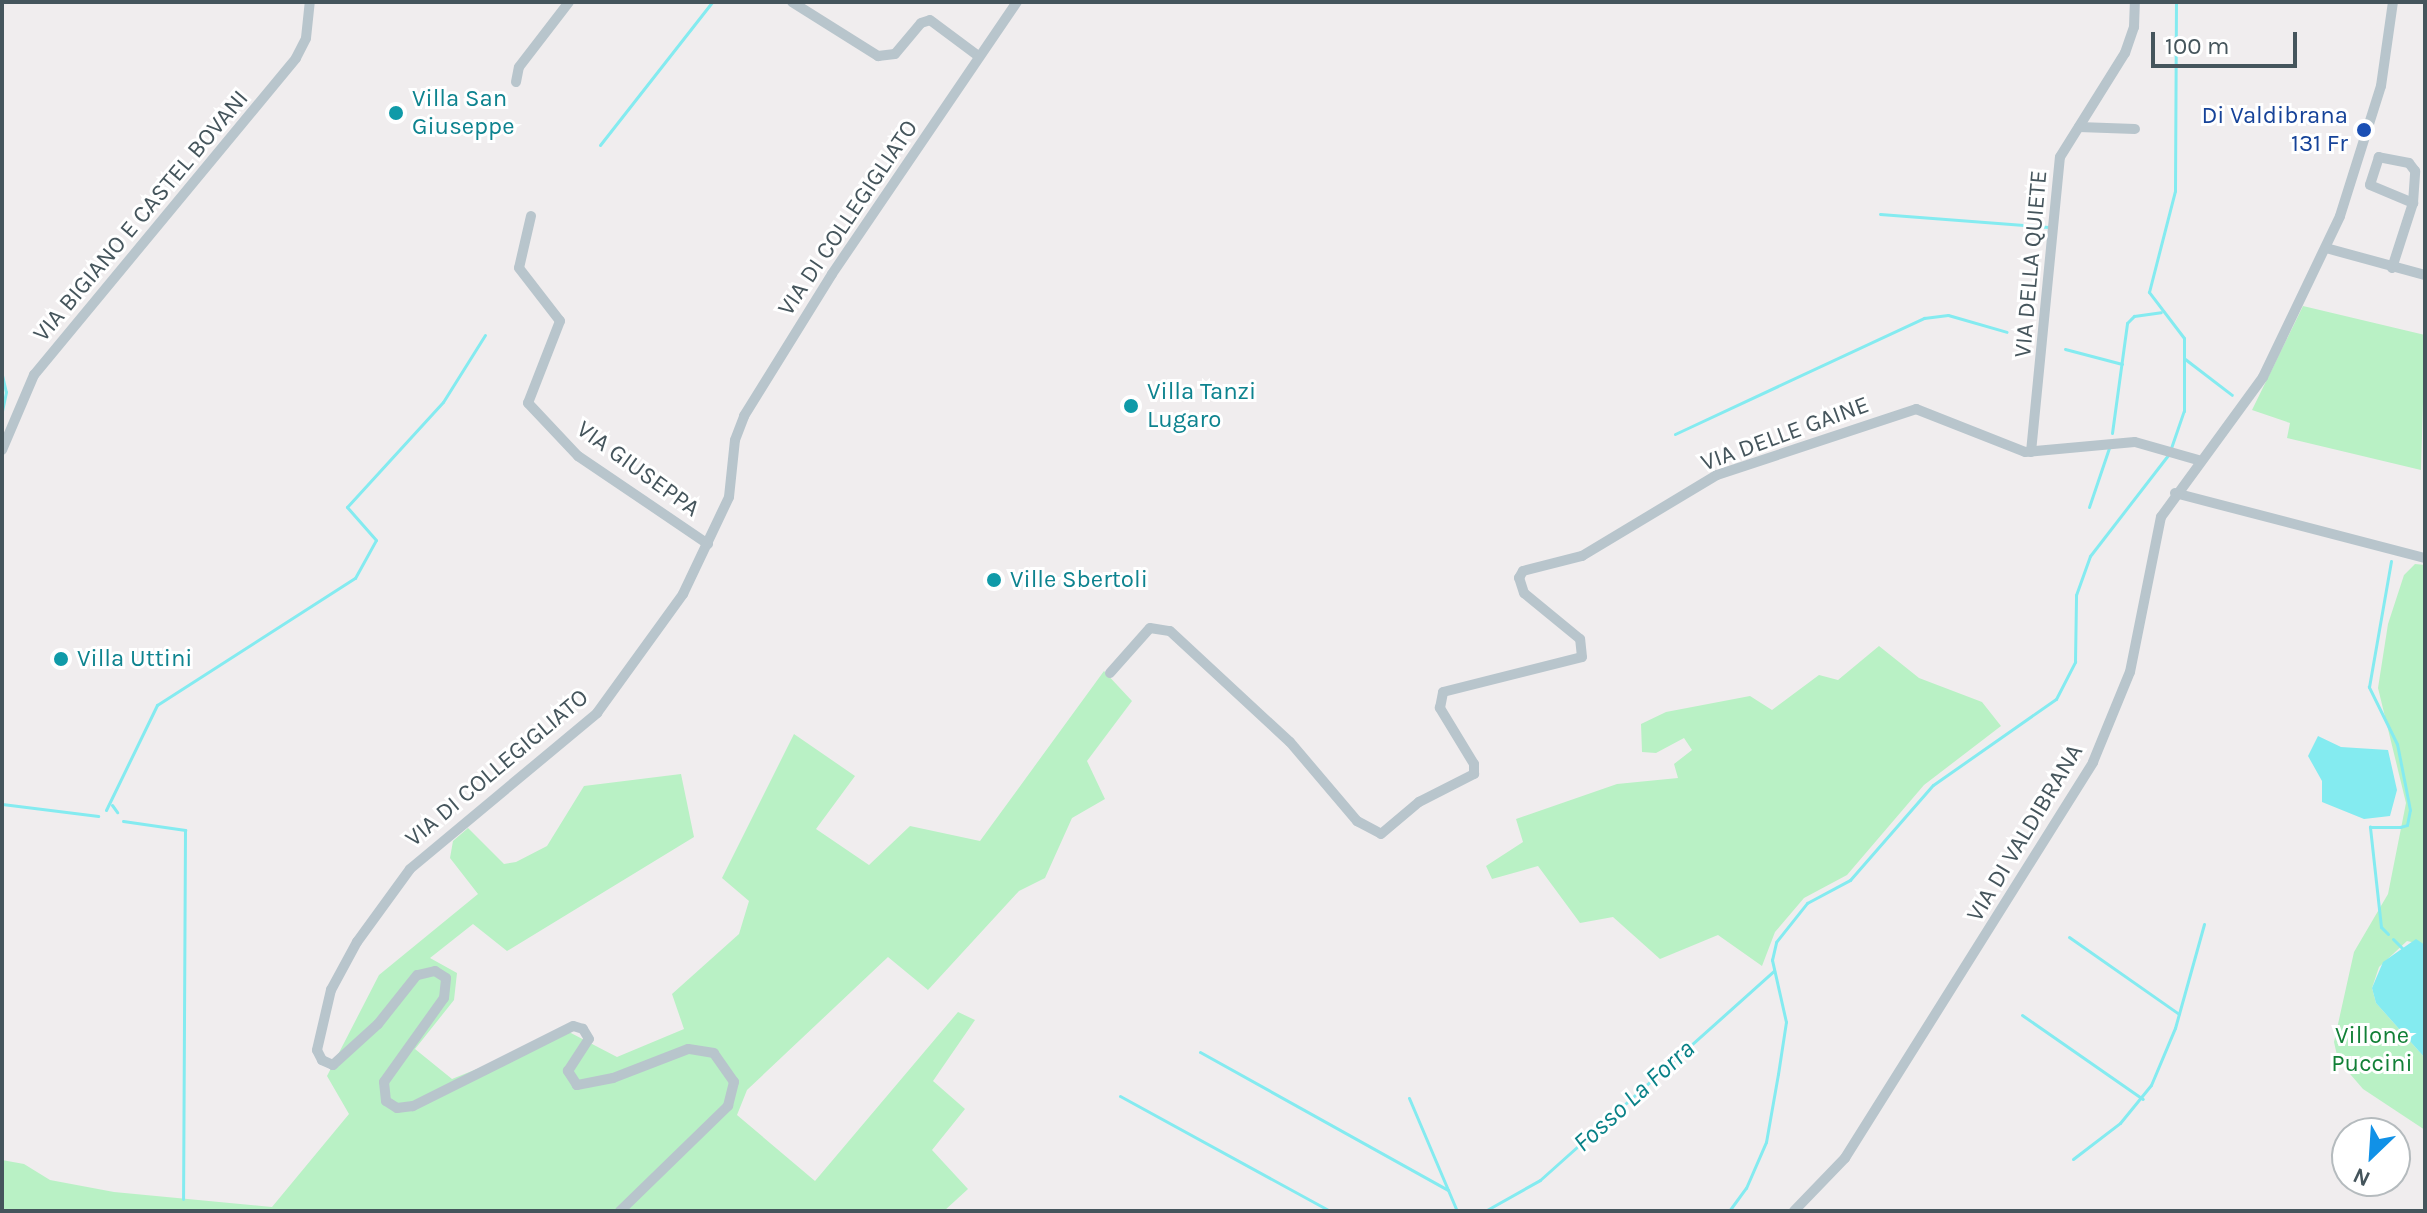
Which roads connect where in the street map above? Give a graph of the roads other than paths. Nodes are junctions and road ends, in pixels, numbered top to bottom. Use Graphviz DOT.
graph roads {
  1 [pos="310,2"];
  2 [pos="569,2"];
  3 [pos="792,2"];
  4 [pos="1017,2"];
  5 [pos="2135,2"];
  6 [pos="2393,2"];
  7 [pos="977,55"];
  8 [pos="516,82"];
  9 [pos="2079,127"];
  10 [pos="2135,129"];
  11 [pos="2413,203"];
  12 [pos="531,216"];
  13 [pos="2326,248"];
  14 [pos="2392,268"];
  15 [pos="2425,275"];
  16 [pos="2,450"];
  17 [pos="2031,452"];
  18 [pos="2198,460"];
  19 [pos="2175,493"];
  20 [pos="708,544"];
  21 [pos="2425,558"];
  22 [pos="1110,673"];
  23 [pos="620,1211"];
  24 [pos="1794,1211"];
  1 -- 16 [label="street, VIA BIGIANO E CASTEL BOVANI"];
  2 -- 8 [label="street"];
  3 -- 7 [label="street"];
  4 -- 7 [label="street, VIA DI COLLEGIGLIATO"];
  5 -- 9 [label="street, VIA DELLA QUIETE"];
  6 -- 13 [label="street, VIA DI VALDIBRANA"];
  7 -- 20 [label="street, VIA DI COLLEGIGLIATO"];
  9 -- 10 [label="street"];
  9 -- 17 [label="street, VIA DELLA QUIETE"];
  11 -- 11 [label="street"];
  11 -- 14 [label="street"];
  12 -- 20 [label="street, VIA GIUSEPPA"];
  13 -- 14 [label="street"];
  13 -- 18 [label="street, VIA DI VALDIBRANA"];
  14 -- 15 [label="street"];
  17 -- 18 [label="street, VIA DELLE GAINE"];
  17 -- 22 [label="street, VIA DELLE GAINE"];
  18 -- 19 [label="street, VIA DI VALDIBRANA"];
  19 -- 21 [label="street"];
  19 -- 24 [label="street, VIA DI VALDIBRANA"];
  20 -- 23 [label="street, VIA DI COLLEGIGLIATO"];
}
